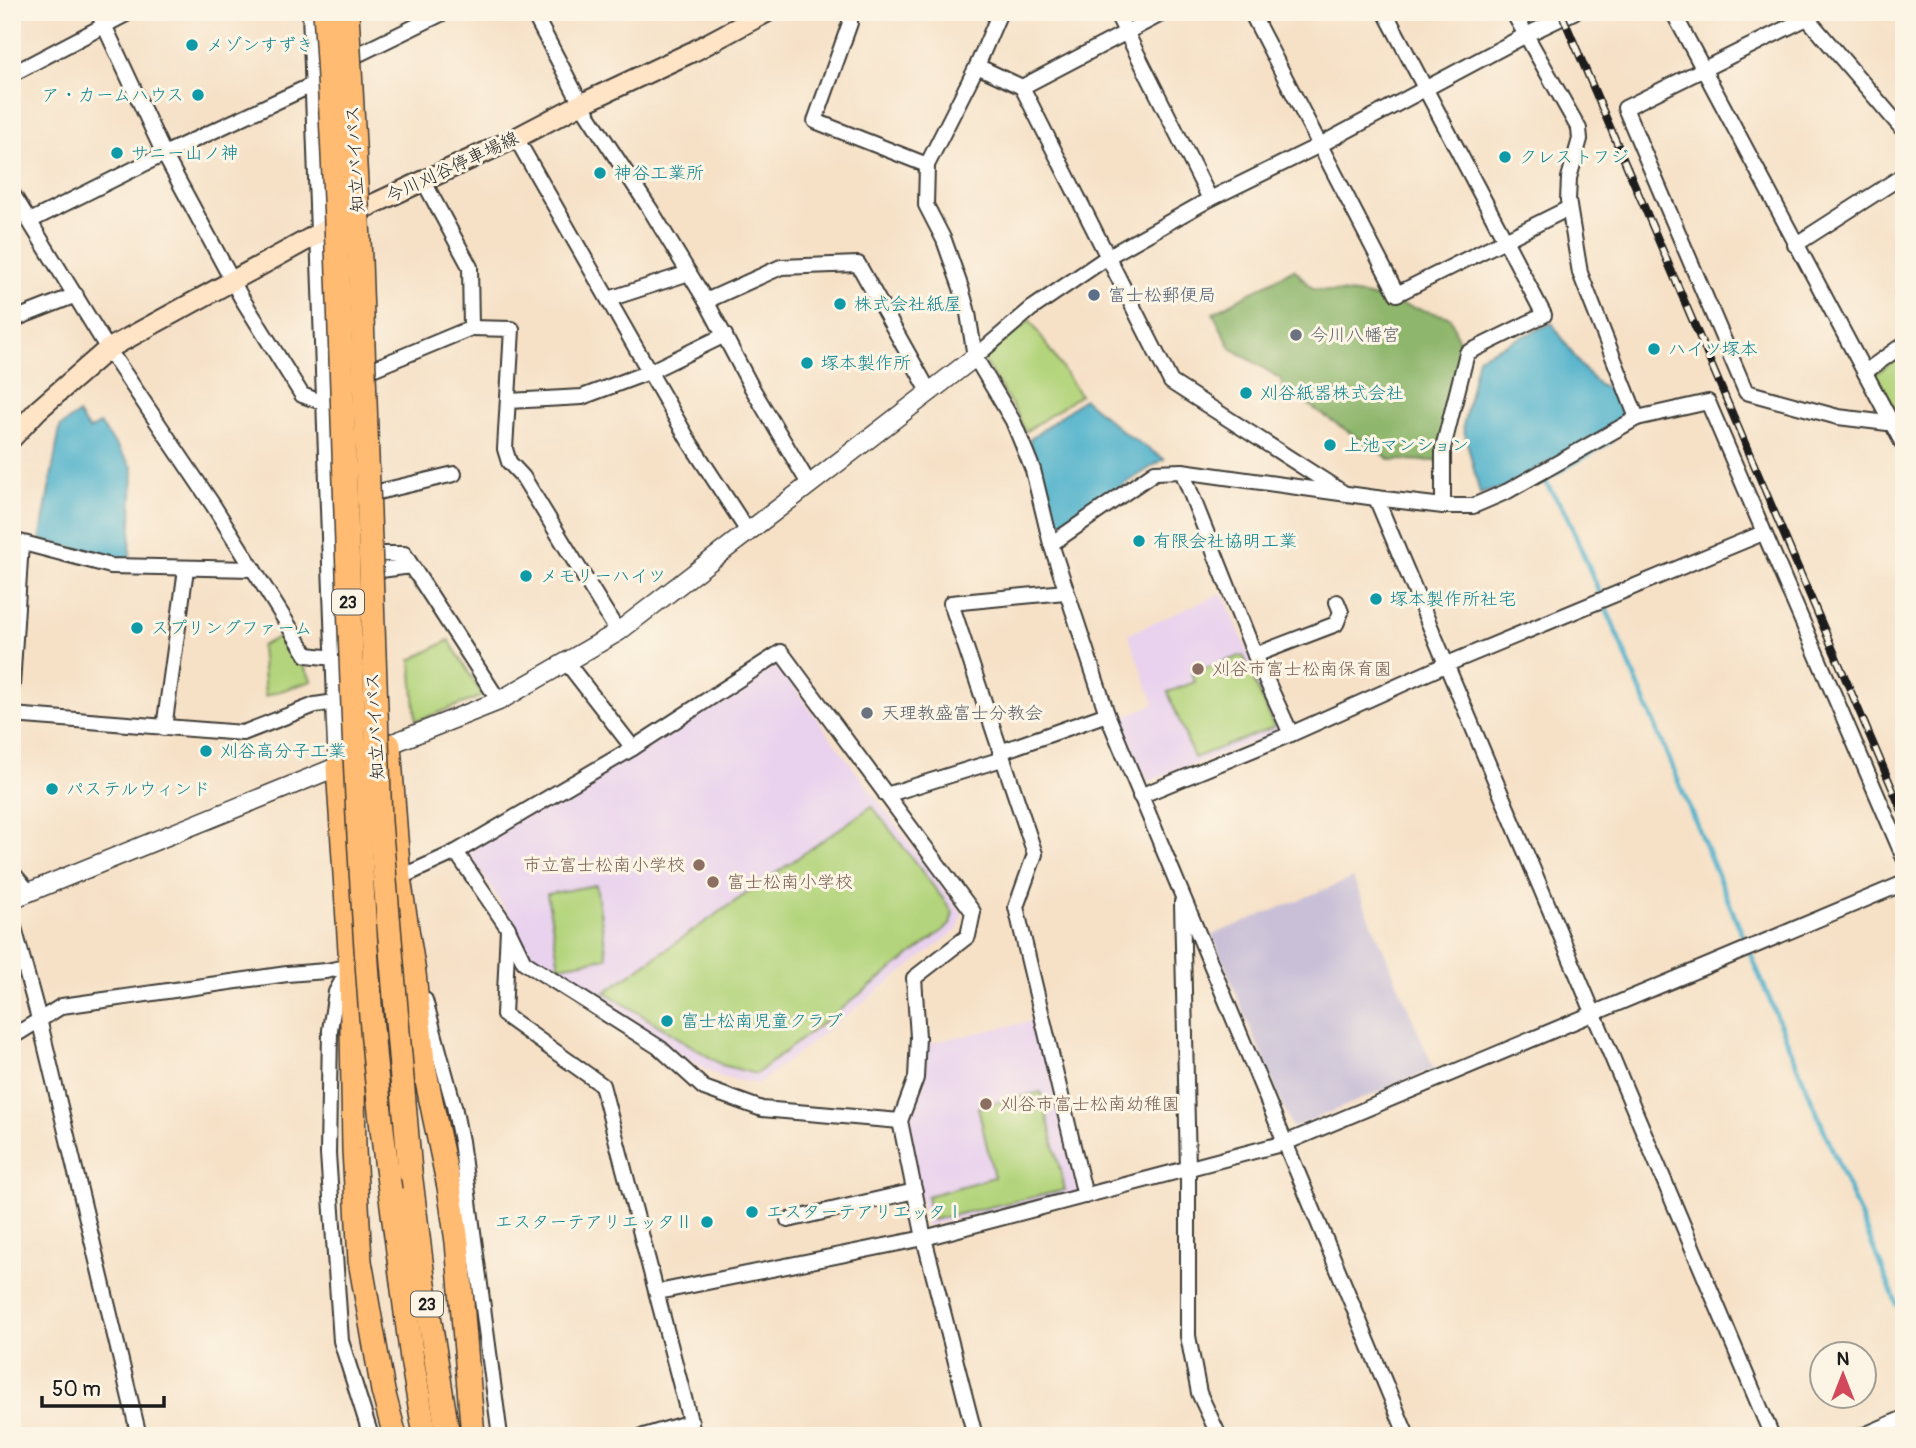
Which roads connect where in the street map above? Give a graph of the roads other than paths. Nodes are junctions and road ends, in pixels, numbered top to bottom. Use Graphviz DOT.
graph roads {
  1 [pos="130,12"];
  2 [pos="310,12"];
  3 [pos="325,12"];
  4 [pos="347,12"];
  5 [pos="355,12"];
  6 [pos="445,12"];
  7 [pos="533,12"];
  8 [pos="850,12"];
  9 [pos="1116,12"];
  10 [pos="1165,12"];
  11 [pos="1251,12"];
  12 [pos="1385,12"];
  13 [pos="1513,12"];
  14 [pos="1574,12"];
  15 [pos="1673,12"];
  16 [pos="764,13"];
  17 [pos="997,15"];
  18 [pos="1804,15"];
  19 [pos="101,19"];
  20 [pos="1127,33"];
  21 [pos="1526,35"];
  22 [pos="359,54"];
  23 [pos="977,66"];
  24 [pos="1702,70"];
  25 [pos="12,74"];
  26 [pos="312,85"];
  27 [pos="1022,87"];
  28 [pos="1425,88"];
  29 [pos="581,104"];
  30 [pos="1904,131"];
  31 [pos="516,138"];
  32 [pos="1318,146"];
  33 [pos="164,154"];
  34 [pos="927,165"];
  35 [pos="1904,175"];
  36 [pos="423,180"];
  37 [pos="12,193"];
  38 [pos="1210,199"];
  39 [pos="367,207"];
  40 [pos="1569,208"];
  41 [pos="30,221"];
  42 [pos="319,235"];
  43 [pos="1505,240"];
  44 [pos="1795,245"];
  45 [pos="1109,256"];
  46 [pos="689,273"];
  47 [pos="233,279"];
  48 [pos="75,295"];
  49 [pos="609,299"];
  50 [pos="706,301"];
  51 [pos="12,320"];
  52 [pos="471,328"];
  53 [pos="725,335"];
  54 [pos="1904,344"];
  55 [pos="108,349"];
  56 [pos="975,356"];
  57 [pos="370,370"];
  58 [pos="649,372"];
  59 [pos="1865,372"];
  60 [pos="930,393"];
  61 [pos="509,401"];
  62 [pos="324,403"];
  63 [pos="1637,418"];
  64 [pos="1899,425"];
  65 [pos="12,438"];
  66 [pos="1904,446"];
  67 [pos="1182,471"];
  68 [pos="454,474"];
  69 [pos="809,484"];
  70 [pos="378,492"];
  71 [pos="1347,495"];
  72 [pos="1376,498"];
  73 [pos="1443,506"];
  74 [pos="749,533"];
  75 [pos="1763,533"];
  76 [pos="16,542"];
  77 [pos="1051,544"];
  78 [pos="380,554"];
  79 [pos="186,569"];
  80 [pos="253,569"];
  81 [pos="381,570"];
  82 [pos="1065,592"];
  83 [pos="1337,602"];
  84 [pos="618,632"];
  85 [pos="1255,655"];
  86 [pos="334,659"];
  87 [pos="567,663"];
  88 [pos="1445,665"];
  89 [pos="12,686"];
  90 [pos="499,701"];
  91 [pos="335,702"];
  92 [pos="1107,714"];
  93 [pos="12,715"];
  94 [pos="164,728"];
  95 [pos="1291,734"];
  96 [pos="389,745"];
  97 [pos="633,748"];
  98 [pos="1001,756"];
  99 [pos="338,767"];
  100 [pos="887,795"];
  101 [pos="1140,796"];
  102 [pos="456,852"];
  103 [pos="1904,858"];
  104 [pos="12,872"];
  105 [pos="399,878"];
  106 [pos="1904,883"];
  107 [pos="30,893"];
  108 [pos="1182,894"];
  109 [pos="12,900"];
  110 [pos="12,920"];
  111 [pos="508,928"];
  112 [pos="351,966"];
  113 [pos="414,973"];
  114 [pos="1594,1013"];
  115 [pos="39,1019"];
  116 [pos="12,1037"];
  117 [pos="900,1121"];
  118 [pos="1285,1143"];
  119 [pos="1188,1169"];
  120 [pos="915,1191"];
  121 [pos="1085,1196"];
  122 [pos="788,1220"];
  123 [pos="925,1238"];
  124 [pos="658,1292"];
  125 [pos="1904,1418"];
  126 [pos="693,1429"];
  127 [pos="139,1436"];
  128 [pos="371,1436"];
  129 [pos="395,1436"];
  130 [pos="425,1436"];
  131 [pos="448,1436"];
  132 [pos="474,1436"];
  133 [pos="500,1436"];
  134 [pos="643,1436"];
  135 [pos="975,1436"];
  136 [pos="1219,1436"];
  137 [pos="1407,1436"];
  138 [pos="1772,1436"];
  139 [pos="1862,1436"];
  1 -- 19 [label="street"];
  2 -- 26 [label="street"];
  3 -- 130 [label="highway, 知立バイパス / 23, bridge"];
  4 -- 131 [label="highway, 知立バイパス / 23, bridge"];
  5 -- 22 [label="street"];
  6 -- 22 [label="street"];
  7 -- 29 [label="street"];
  8 -- 34 [label="street"];
  9 -- 20 [label="street"];
  10 -- 20 [label="street"];
  11 -- 32 [label="street"];
  12 -- 28 [label="street"];
  13 -- 21 [label="street"];
  14 -- 21 [label="street"];
  15 -- 24 [label="street"];
  16 -- 29 [label="main road, 今川刈谷停車場線"];
  17 -- 23 [label="street"];
  18 -- 24 [label="street"];
  18 -- 30 [label="street"];
  19 -- 25 [label="street"];
  19 -- 33 [label="street"];
  20 -- 27 [label="street"];
  20 -- 38 [label="street"];
  21 -- 28 [label="street"];
  21 -- 40 [label="street"];
  22 -- 39 [label="street"];
  23 -- 27 [label="street"];
  23 -- 34 [label="street"];
  24 -- 44 [label="street"];
  24 -- 64 [label="street"];
  26 -- 33 [label="street"];
  26 -- 42 [label="street"];
  27 -- 45 [label="street"];
  28 -- 32 [label="street"];
  28 -- 43 [label="street"];
  29 -- 31 [label="main road, 今川刈谷停車場線"];
  29 -- 46 [label="street"];
  31 -- 36 [label="main road, 今川刈谷停車場線"];
  31 -- 49 [label="street"];
  32 -- 38 [label="street"];
  32 -- 43 [label="street"];
  33 -- 41 [label="street"];
  33 -- 47 [label="street"];
  34 -- 56 [label="street"];
  35 -- 44 [label="street"];
  36 -- 39 [label="main road, 今川刈谷停車場線"];
  36 -- 52 [label="street"];
  37 -- 41 [label="street"];
  38 -- 45 [label="street"];
  39 -- 42 [label="main road, 今川刈谷停車場線"];
  39 -- 57 [label="street"];
  40 -- 43 [label="street"];
  40 -- 63 [label="street"];
  41 -- 48 [label="street"];
  42 -- 47 [label="main road, 今川刈谷停車場線"];
  42 -- 62 [label="street"];
  43 -- 73 [label="street"];
  44 -- 59 [label="street"];
  45 -- 56 [label="street"];
  45 -- 71 [label="street"];
  46 -- 49 [label="street"];
  46 -- 50 [label="street"];
  47 -- 55 [label="main road, 今川刈谷停車場線"];
  47 -- 62 [label="street"];
  48 -- 51 [label="street"];
  48 -- 55 [label="street"];
  49 -- 58 [label="street"];
  50 -- 53 [label="street"];
  50 -- 60 [label="street"];
  52 -- 57 [label="street"];
  52 -- 61 [label="street"];
  53 -- 58 [label="street"];
  53 -- 69 [label="street"];
  54 -- 59 [label="street"];
  55 -- 65 [label="main road, 今川刈谷停車場線"];
  55 -- 80 [label="street"];
  56 -- 60 [label="street"];
  56 -- 77 [label="street"];
  57 -- 70 [label="street"];
  58 -- 61 [label="street"];
  58 -- 74 [label="street"];
  59 -- 64 [label="street"];
  60 -- 69 [label="street"];
  61 -- 84 [label="street"];
  62 -- 86 [label="street"];
  63 -- 73 [label="street"];
  63 -- 75 [label="street"];
  64 -- 66 [label="street"];
  67 -- 71 [label="street"];
  67 -- 77 [label="street"];
  67 -- 85 [label="street"];
  68 -- 70 [label="street"];
  69 -- 74 [label="street"];
  70 -- 78 [label="street"];
  71 -- 72 [label="street"];
  72 -- 73 [label="street"];
  72 -- 88 [label="street"];
  74 -- 84 [label="street"];
  75 -- 88 [label="street"];
  75 -- 103 [label="street"];
  76 -- 79 [label="street"];
  76 -- 89 [label="street"];
  77 -- 82 [label="street"];
  78 -- 81 [label="street"];
  78 -- 90 [label="street"];
  79 -- 80 [label="street"];
  79 -- 94 [label="street"];
  80 -- 86 [label="street"];
  81 -- 90 [label="street"];
  81 -- 96 [label="street"];
  82 -- 92 [label="street"];
  82 -- 98 [label="street"];
  83 -- 85 [label="street"];
  84 -- 87 [label="street"];
  85 -- 95 [label="street"];
  86 -- 91 [label="street"];
  87 -- 90 [label="street"];
  87 -- 97 [label="street"];
  88 -- 95 [label="street"];
  88 -- 114 [label="street"];
  90 -- 96 [label="street"];
  91 -- 94 [label="street"];
  91 -- 99 [label="street"];
  92 -- 98 [label="street"];
  92 -- 101 [label="street"];
  93 -- 94 [label="street"];
  95 -- 101 [label="street"];
  96 -- 99 [label="street"];
  96 -- 105 [label="highway"];
  97 -- 100 [label="street"];
  97 -- 102 [label="street"];
  98 -- 100 [label="street"];
  98 -- 121 [label="street"];
  99 -- 107 [label="street"];
  99 -- 112 [label="highway"];
  100 -- 117 [label="street"];
  101 -- 108 [label="street"];
  102 -- 105 [label="street"];
  102 -- 111 [label="street"];
  104 -- 107 [label="street"];
  105 -- 113 [label="highway"];
  106 -- 114 [label="street"];
  107 -- 109 [label="street"];
  108 -- 118 [label="street"];
  108 -- 119 [label="street"];
  110 -- 115 [label="street"];
  111 -- 117 [label="street"];
  111 -- 124 [label="street"];
  112 -- 115 [label="street"];
  112 -- 128 [label="street"];
  112 -- 129 [label="highway"];
  113 -- 132 [label="highway"];
  113 -- 133 [label="street"];
  114 -- 118 [label="street"];
  114 -- 138 [label="street"];
  115 -- 116 [label="street"];
  115 -- 127 [label="street"];
  117 -- 120 [label="street"];
  118 -- 119 [label="street"];
  118 -- 137 [label="street"];
  119 -- 121 [label="street"];
  119 -- 136 [label="street"];
  120 -- 122 [label="street"];
  120 -- 123 [label="street"];
  121 -- 123 [label="street"];
  123 -- 124 [label="street"];
  123 -- 135 [label="street"];
  124 -- 126 [label="street"];
  125 -- 139 [label="street"];
  126 -- 134 [label="street"];
}
